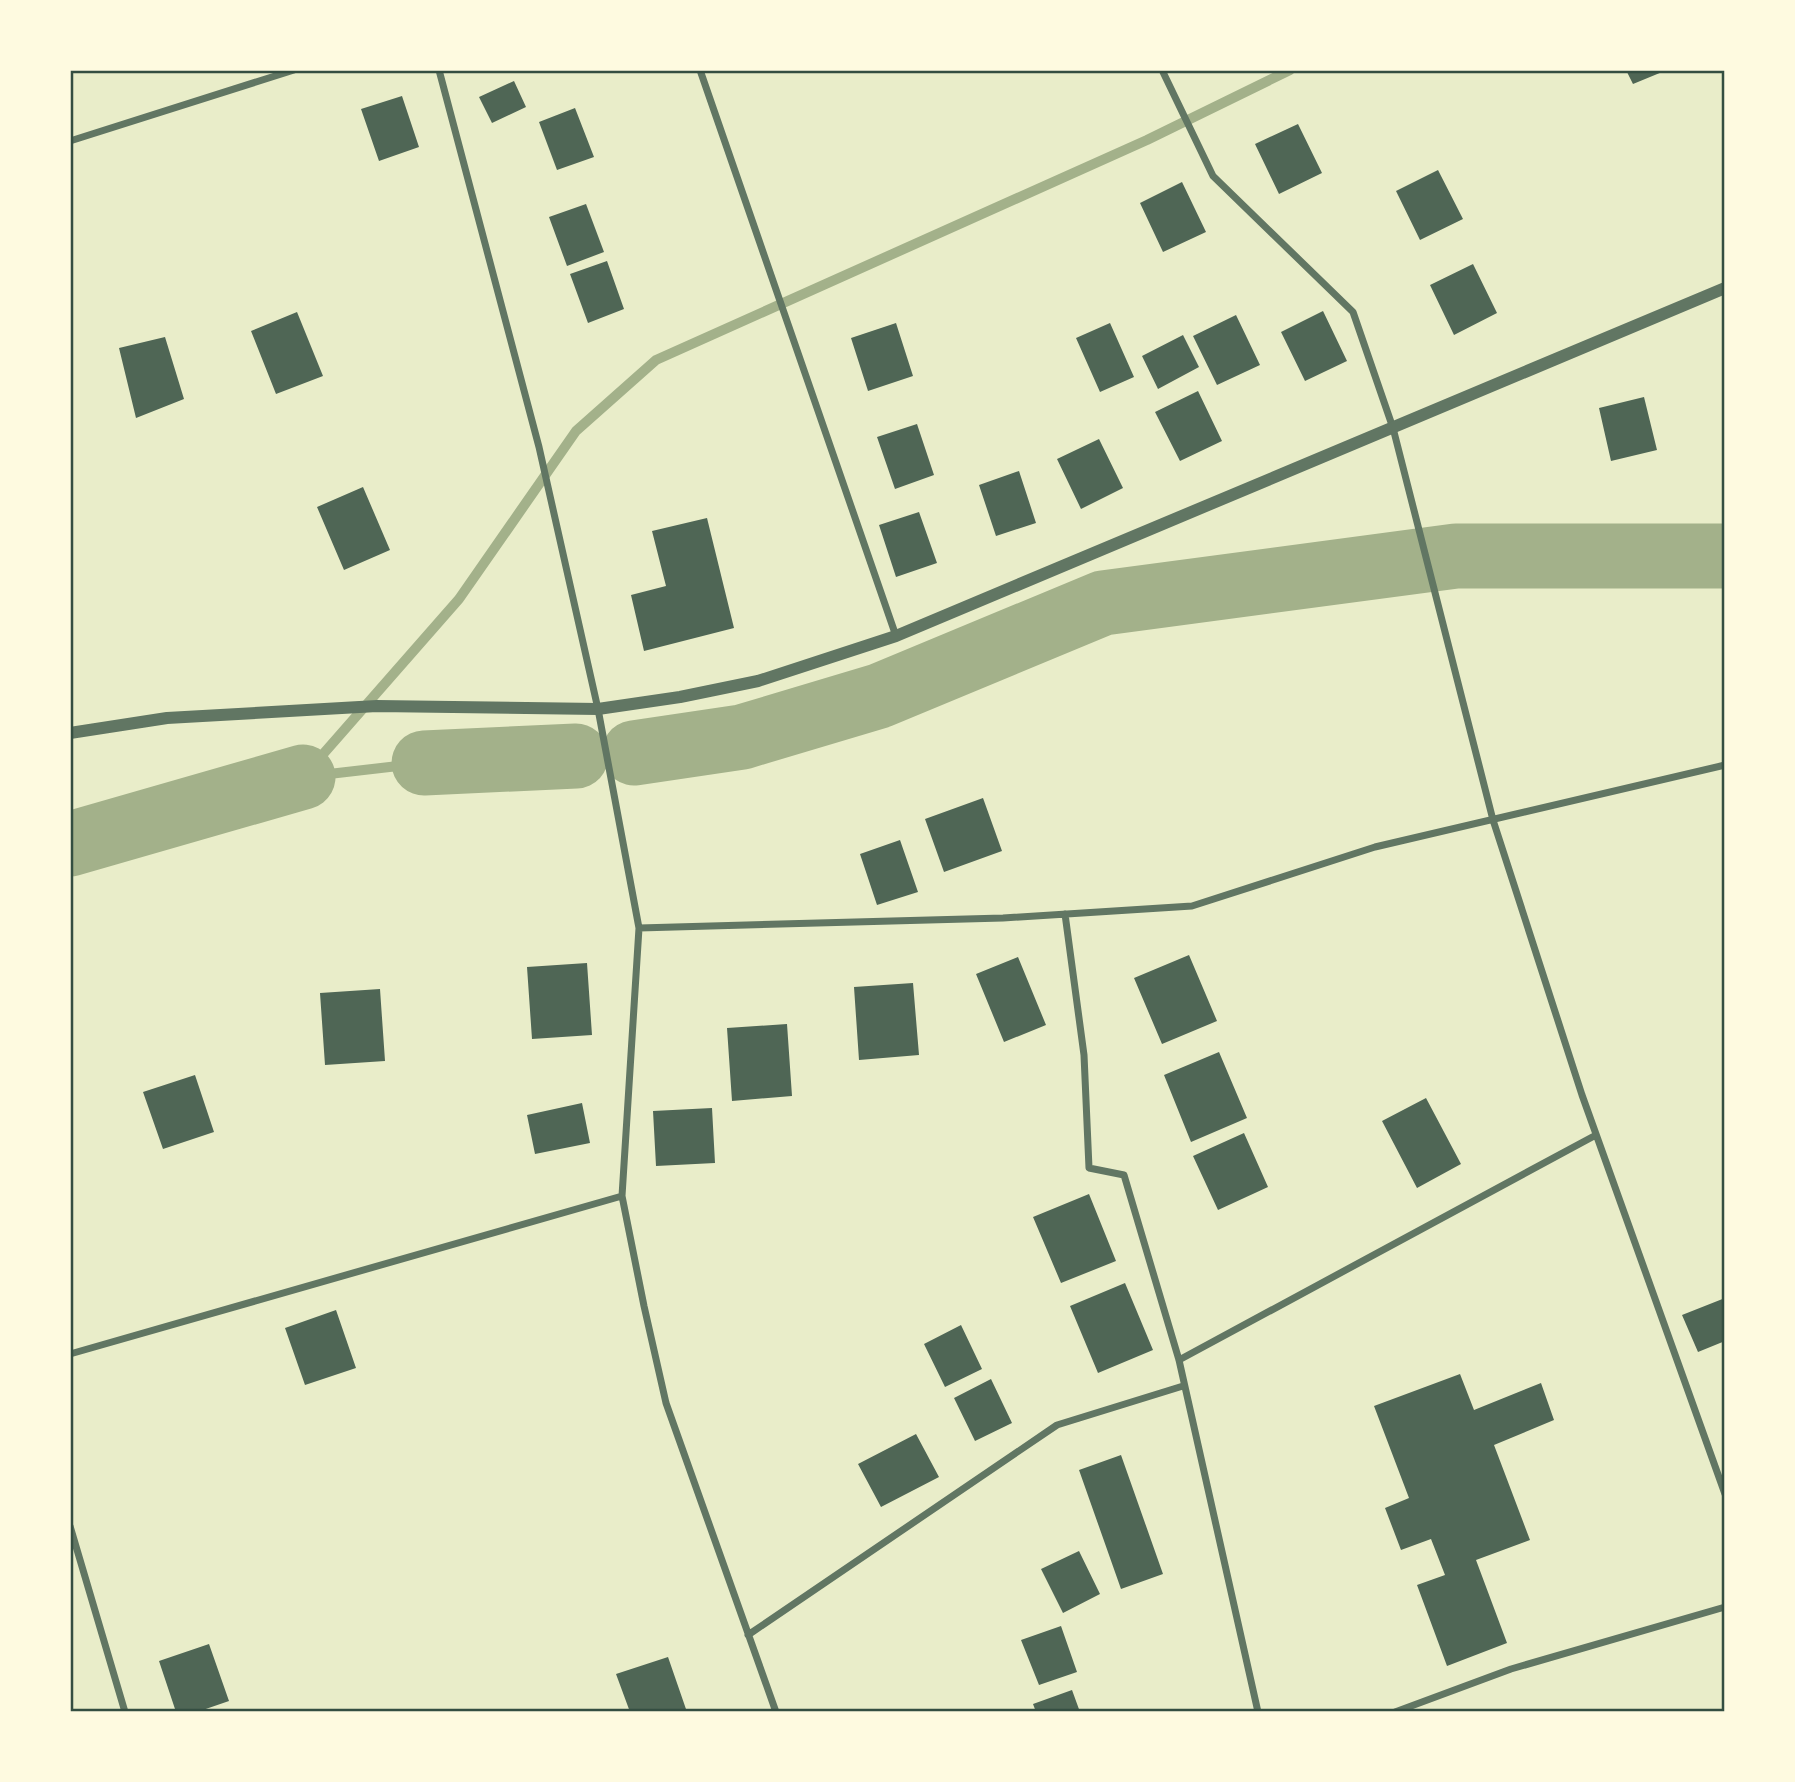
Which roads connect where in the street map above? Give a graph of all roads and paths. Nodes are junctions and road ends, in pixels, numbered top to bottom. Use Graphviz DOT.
graph roads {
  1 [pos="294,70"];
  2 [pos="439,70"];
  3 [pos="699,70"];
  4 [pos="1162,70"];
  5 [pos="70,141"];
  6 [pos="1725,288"];
  7 [pos="1393,428"];
  8 [pos="896,636"];
  9 [pos="598,709"];
  10 [pos="70,733"];
  11 [pos="1725,765"];
  12 [pos="1493,820"];
  13 [pos="1065,914"];
  14 [pos="639,928"];
  15 [pos="1596,1135"];
  16 [pos="622,1196"];
  17 [pos="70,1354"];
  18 [pos="1179,1360"];
  19 [pos="1183,1386"];
  20 [pos="1725,1494"];
  21 [pos="70,1526"];
  22 [pos="1725,1607"];
  23 [pos="748,1635"];
  24 [pos="125,1712"];
  25 [pos="776,1712"];
  26 [pos="1258,1712"];
  27 [pos="1395,1712"];
  1 -- 5 [label="street"];
  2 -- 9 [label="street"];
  3 -- 8 [label="street"];
  4 -- 7 [label="street"];
  6 -- 7 [label="street"];
  7 -- 8 [label="street"];
  7 -- 12 [label="street"];
  8 -- 9 [label="street"];
  9 -- 10 [label="street"];
  9 -- 14 [label="street"];
  11 -- 12 [label="street"];
  12 -- 13 [label="street"];
  12 -- 15 [label="street"];
  13 -- 14 [label="street"];
  13 -- 18 [label="street"];
  14 -- 16 [label="street"];
  15 -- 18 [label="street"];
  15 -- 20 [label="street"];
  16 -- 17 [label="street"];
  16 -- 23 [label="street"];
  18 -- 19 [label="street"];
  19 -- 23 [label="street"];
  19 -- 26 [label="street"];
  21 -- 24 [label="street"];
  22 -- 27 [label="street"];
  23 -- 25 [label="street"];
}
